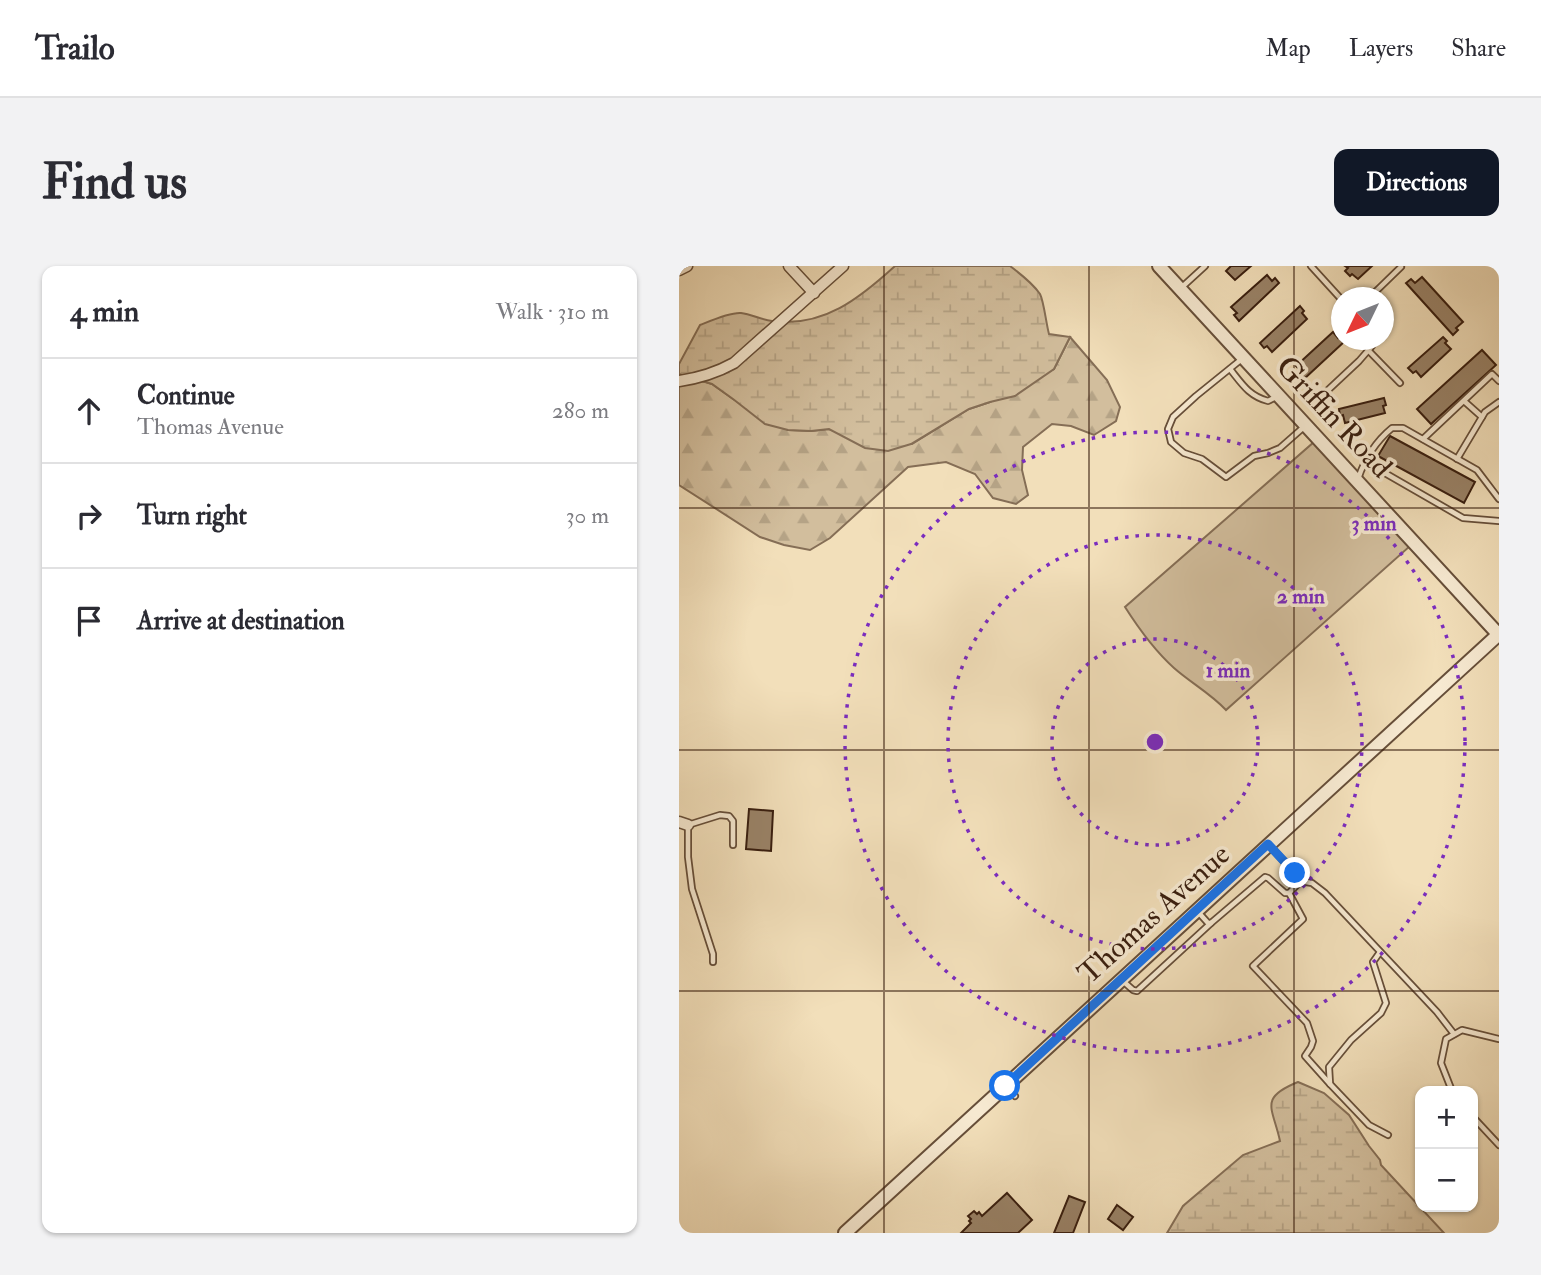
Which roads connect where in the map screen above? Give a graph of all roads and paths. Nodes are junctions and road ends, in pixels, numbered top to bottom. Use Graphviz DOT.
graph roads {
  1 [pos="687,266"];
  2 [pos="789,266"];
  3 [pos="843,266"];
  4 [pos="1159,266"];
  5 [pos="1205,266"];
  6 [pos="1311,266"];
  7 [pos="1401,267"];
  8 [pos="679,270"];
  9 [pos="1331,287"];
  10 [pos="1380,287"];
  11 [pos="1180,289"];
  12 [pos="814,293"];
  13 [pos="1368,350"];
  14 [pos="1243,358"];
  15 [pos="1230,369"];
  16 [pos="679,381"];
  17 [pos="1499,381"];
  18 [pos="1400,383"];
  19 [pos="1278,395"];
  20 [pos="1464,401"];
  21 [pos="1499,402"];
  22 [pos="1312,405"];
  23 [pos="1482,417"];
  24 [pos="1306,425"];
  25 [pos="1423,439"];
  26 [pos="1457,458"];
  27 [pos="1364,461"];
  28 [pos="1357,481"];
  29 [pos="1499,499"];
  30 [pos="1499,521"];
  31 [pos="1499,634"];
  32 [pos="683,824"];
  33 [pos="1268,844"];
  34 [pos="733,845"];
  35 [pos="1300,881"];
  36 [pos="1289,893"];
  37 [pos="1196,910"];
  38 [pos="1211,923"];
  39 [pos="1380,951"];
  40 [pos="713,962"];
  41 [pos="1121,979"];
  42 [pos="1454,1034"];
  43 [pos="1499,1039"];
  44 [pos="1330,1084"];
  45 [pos="1005,1086"];
  46 [pos="1450,1086"];
  47 [pos="1015,1096"];
  48 [pos="1478,1123"];
  49 [pos="1388,1135"];
  50 [pos="1499,1145"];
  51 [pos="845,1233"];
  1 -- 8 [label="street"];
  2 -- 12 [label="street"];
  3 -- 12 [label="street"];
  4 -- 11 [label="street, Griffin Road"];
  5 -- 11 [label="lane"];
  6 -- 9 [label="lane"];
  7 -- 10 [label="lane"];
  11 -- 14 [label="street, Griffin Road"];
  12 -- 16 [label="street"];
  13 -- 18 [label="lane"];
  13 -- 22 [label="lane"];
  14 -- 15 [label="lane"];
  14 -- 19 [label="street, Griffin Road"];
  15 -- 19 [label="lane"];
  15 -- 24 [label="lane"];
  17 -- 20 [label="lane"];
  19 -- 24 [label="street, Griffin Road"];
  20 -- 23 [label="lane"];
  20 -- 25 [label="lane"];
  21 -- 23 [label="lane"];
  23 -- 26 [label="lane"];
  24 -- 28 [label="street, Griffin Road"];
  25 -- 26 [label="lane"];
  25 -- 27 [label="lane"];
  26 -- 29 [label="lane"];
  27 -- 28 [label="lane"];
  27 -- 30 [label="lane"];
  28 -- 31 [label="street, Griffin Road"];
  31 -- 33 [label="street, Thomas Avenue"];
  32 -- 34 [label="lane"];
  32 -- 40 [label="lane"];
  33 -- 35 [label="lane"];
  33 -- 37 [label="street, Thomas Avenue"];
  35 -- 36 [label="lane"];
  35 -- 39 [label="lane"];
  36 -- 38 [label="lane"];
  36 -- 44 [label="lane"];
  37 -- 38 [label="lane"];
  37 -- 41 [label="street, Thomas Avenue"];
  38 -- 41 [label="lane"];
  39 -- 42 [label="lane"];
  39 -- 44 [label="lane"];
  41 -- 45 [label="street, Thomas Avenue"];
  42 -- 43 [label="lane"];
  42 -- 46 [label="lane"];
  44 -- 49 [label="lane"];
  45 -- 47 [label="lane"];
  45 -- 51 [label="street, Thomas Avenue"];
  48 -- 50 [label="lane"];
}
